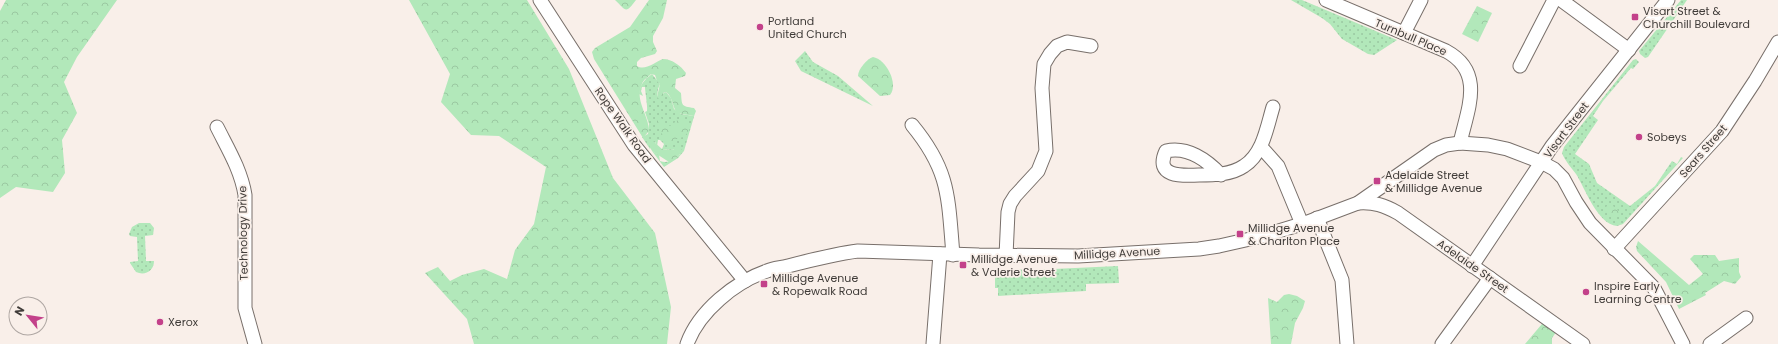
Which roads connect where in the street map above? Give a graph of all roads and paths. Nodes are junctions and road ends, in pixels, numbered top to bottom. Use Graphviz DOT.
graph roads {
  1 [pos="540,0"];
  2 [pos="1326,0"];
  3 [pos="1421,0"];
  4 [pos="1554,0"];
  5 [pos="1561,0"];
  6 [pos="1668,0"];
  7 [pos="1404,33"];
  8 [pos="1778,42"];
  9 [pos="1091,46"];
  10 [pos="1629,50"];
  11 [pos="1520,66"];
  12 [pos="1273,107"];
  13 [pos="912,125"];
  14 [pos="217,127"];
  15 [pos="1460,143"];
  16 [pos="1261,147"];
  17 [pos="1542,162"];
  18 [pos="1221,175"];
  19 [pos="1358,202"];
  20 [pos="1317,218"];
  21 [pos="1302,224"];
  22 [pos="1614,249"];
  23 [pos="946,254"];
  24 [pos="1006,256"];
  25 [pos="1472,266"];
  26 [pos="1490,278"];
  27 [pos="745,281"];
  28 [pos="1746,318"];
  29 [pos="255,344"];
  30 [pos="687,344"];
  31 [pos="933,344"];
  32 [pos="1347,344"];
  33 [pos="1442,344"];
  34 [pos="1583,344"];
  35 [pos="1683,344"];
  36 [pos="1710,344"];
  1 -- 27 [label="street, Rope Walk Road"];
  2 -- 7 [label="street, Turnbull Place"];
  3 -- 7 [label="street"];
  4 -- 11 [label="street"];
  5 -- 10 [label="street"];
  6 -- 10 [label="street, Visart Street"];
  7 -- 15 [label="street, Turnbull Place"];
  8 -- 22 [label="street, Sears Street"];
  9 -- 24 [label="street"];
  10 -- 17 [label="street, Visart Street"];
  12 -- 16 [label="street"];
  13 -- 23 [label="street"];
  14 -- 29 [label="street, Technology Drive"];
  15 -- 17 [label="street"];
  15 -- 19 [label="street"];
  16 -- 18 [label="street"];
  16 -- 21 [label="street"];
  17 -- 22 [label="street"];
  17 -- 25 [label="street, Visart Street"];
  19 -- 20 [label="street, Millidge Avenue"];
  19 -- 25 [label="street, Adelaide Street"];
  20 -- 21 [label="street, Millidge Avenue"];
  20 -- 32 [label="street"];
  21 -- 24 [label="street, Millidge Avenue"];
  22 -- 35 [label="street"];
  23 -- 24 [label="street, Millidge Avenue"];
  23 -- 27 [label="street, Millidge Avenue"];
  23 -- 31 [label="street"];
  25 -- 26 [label="street, Adelaide Street"];
  26 -- 33 [label="street"];
  26 -- 34 [label="street, Adelaide Street"];
  27 -- 30 [label="street, Millidge Avenue"];
  28 -- 36 [label="street"];
}
